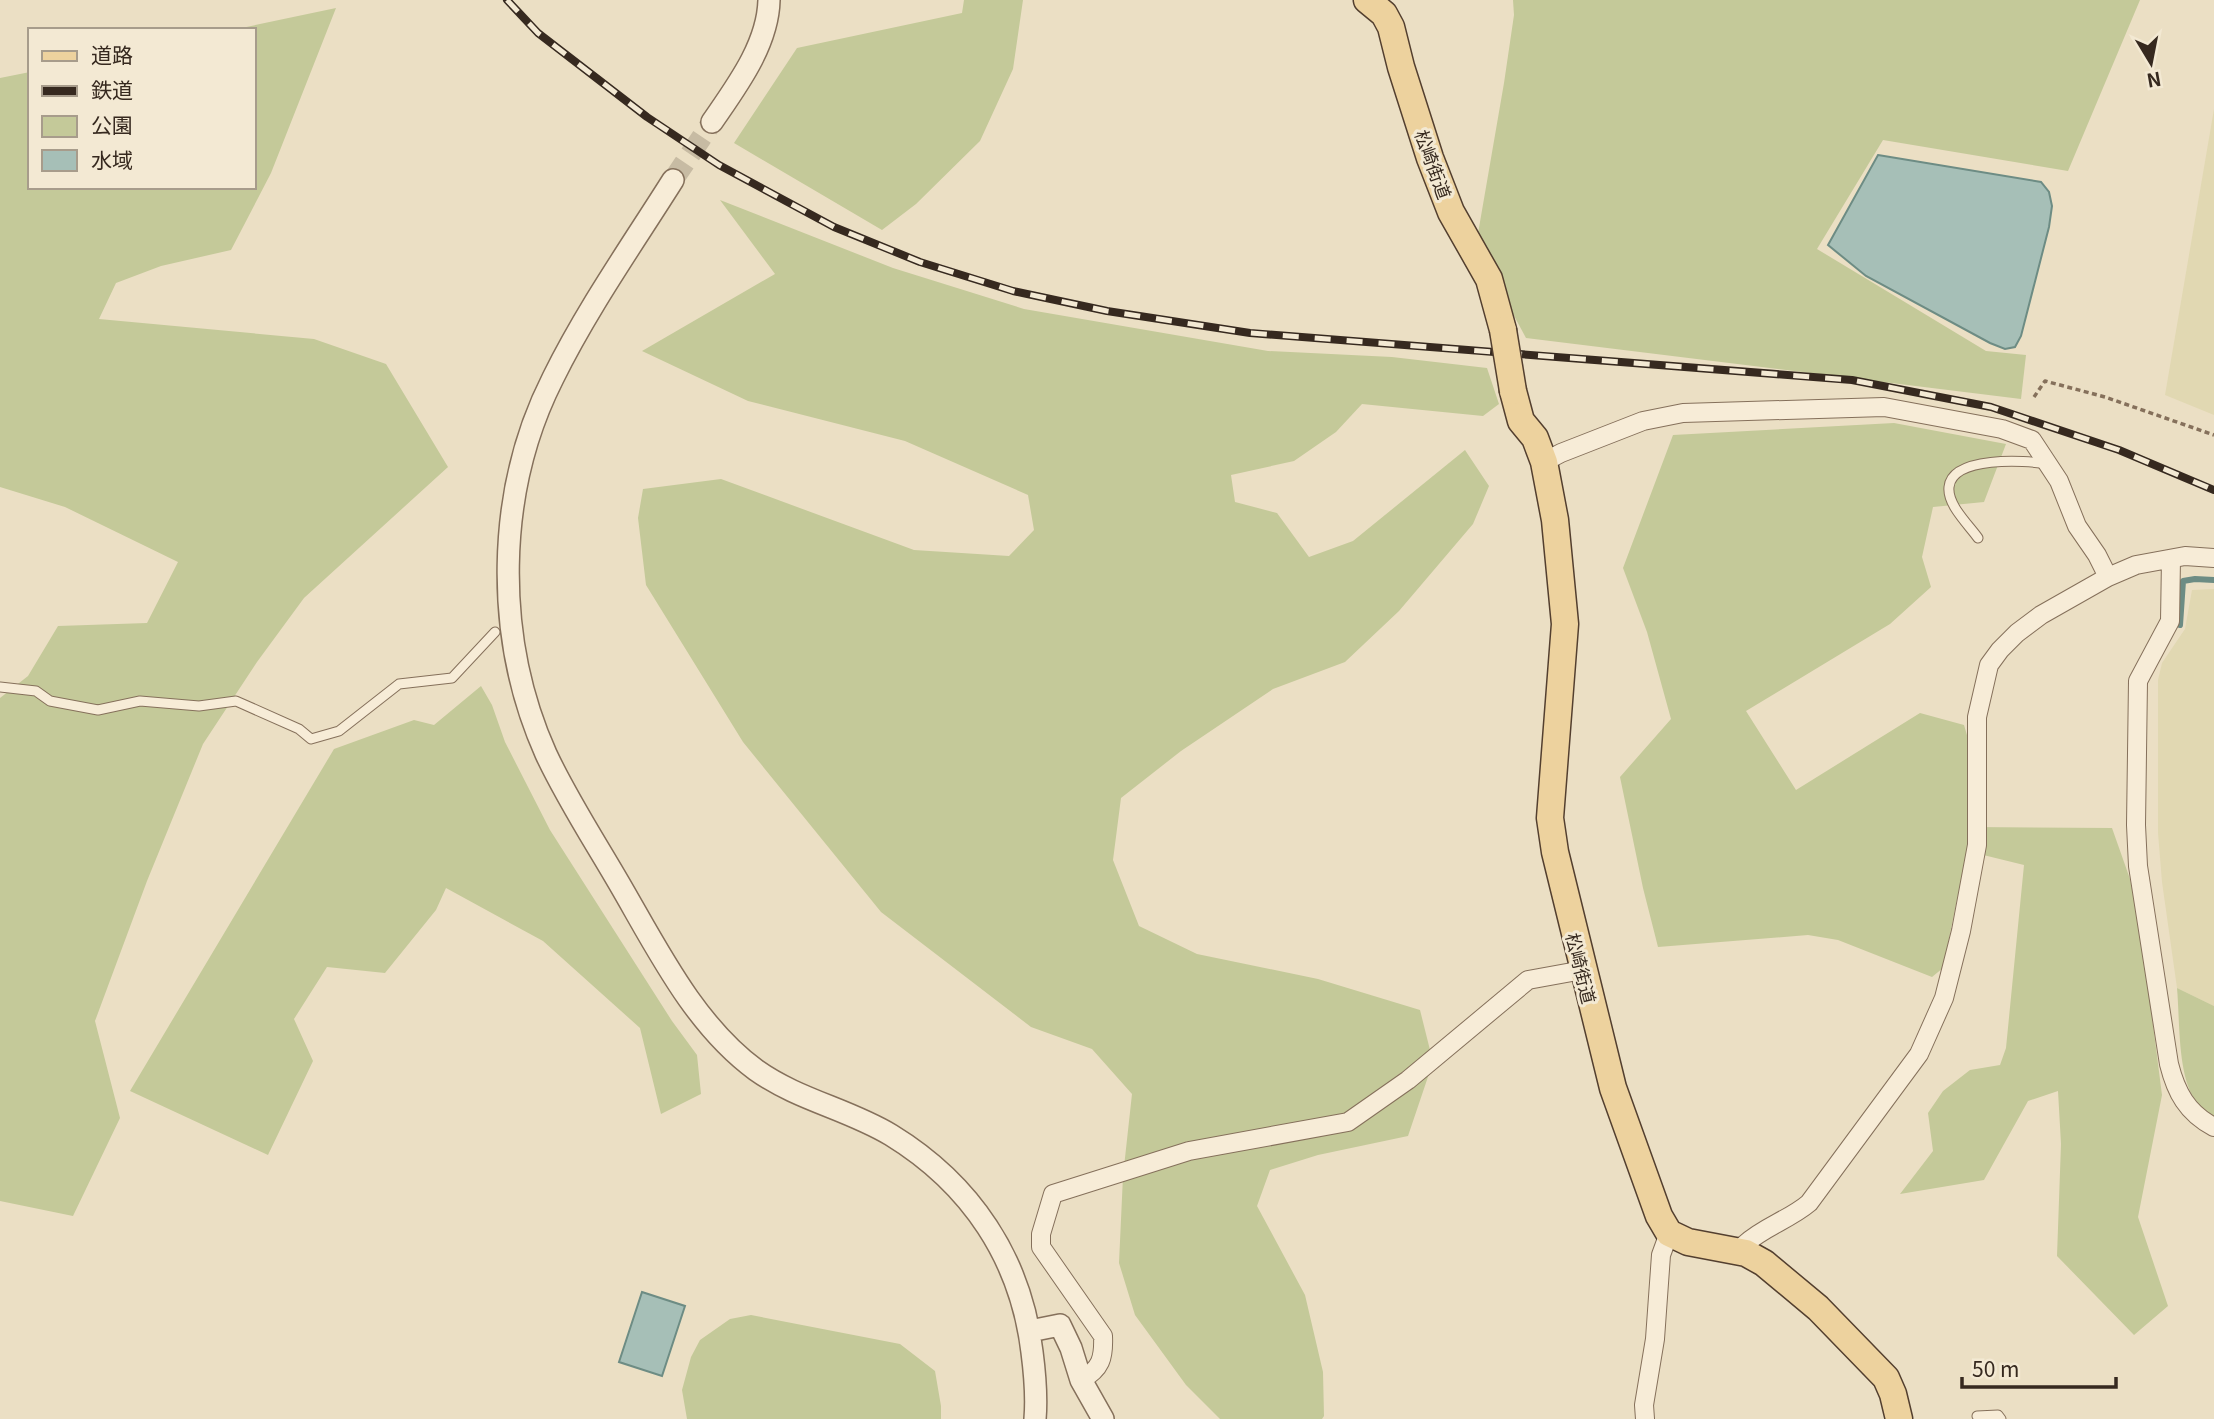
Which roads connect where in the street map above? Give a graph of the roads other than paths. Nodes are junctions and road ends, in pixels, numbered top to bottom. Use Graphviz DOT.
graph roads {
  1 [pos="769,0"];
  2 [pos="1370,1"];
  3 [pos="712,122"];
  4 [pos="673,180"];
  5 [pos="1544,462"];
  6 [pos="2048,464"];
  7 [pos="1978,538"];
  8 [pos="2214,558"];
  9 [pos="2171,559"];
  10 [pos="2108,577"];
  11 [pos="495,632"];
  12 [pos="0,687"];
  13 [pos="1583,970"];
  14 [pos="2214,1128"];
  15 [pos="1669,1233"];
  16 [pos="1746,1254"];
  17 [pos="1030,1331"];
  18 [pos="1081,1380"];
  19 [pos="1977,1416"];
  20 [pos="1035,1419"];
  21 [pos="1104,1419"];
  22 [pos="1644,1419"];
  23 [pos="1899,1419"];
  24 [pos="2001,1419"];
  1 -- 3 [label="street"];
  2 -- 5 [label="main road, 松崎街道, bridge"];
  4 -- 17 [label="street"];
  5 -- 6 [label="street"];
  5 -- 13 [label="main road, 松崎街道"];
  6 -- 7 [label="lane"];
  6 -- 10 [label="street"];
  8 -- 9 [label="street"];
  9 -- 10 [label="street"];
  9 -- 14 [label="street"];
  10 -- 16 [label="street"];
  11 -- 12 [label="lane"];
  13 -- 15 [label="main road, 松崎街道"];
  13 -- 18 [label="street"];
  15 -- 16 [label="main road"];
  15 -- 22 [label="street"];
  16 -- 23 [label="main road"];
  17 -- 18 [label="street"];
  17 -- 20 [label="street"];
  18 -- 21 [label="street"];
  19 -- 24 [label="lane"];
}
